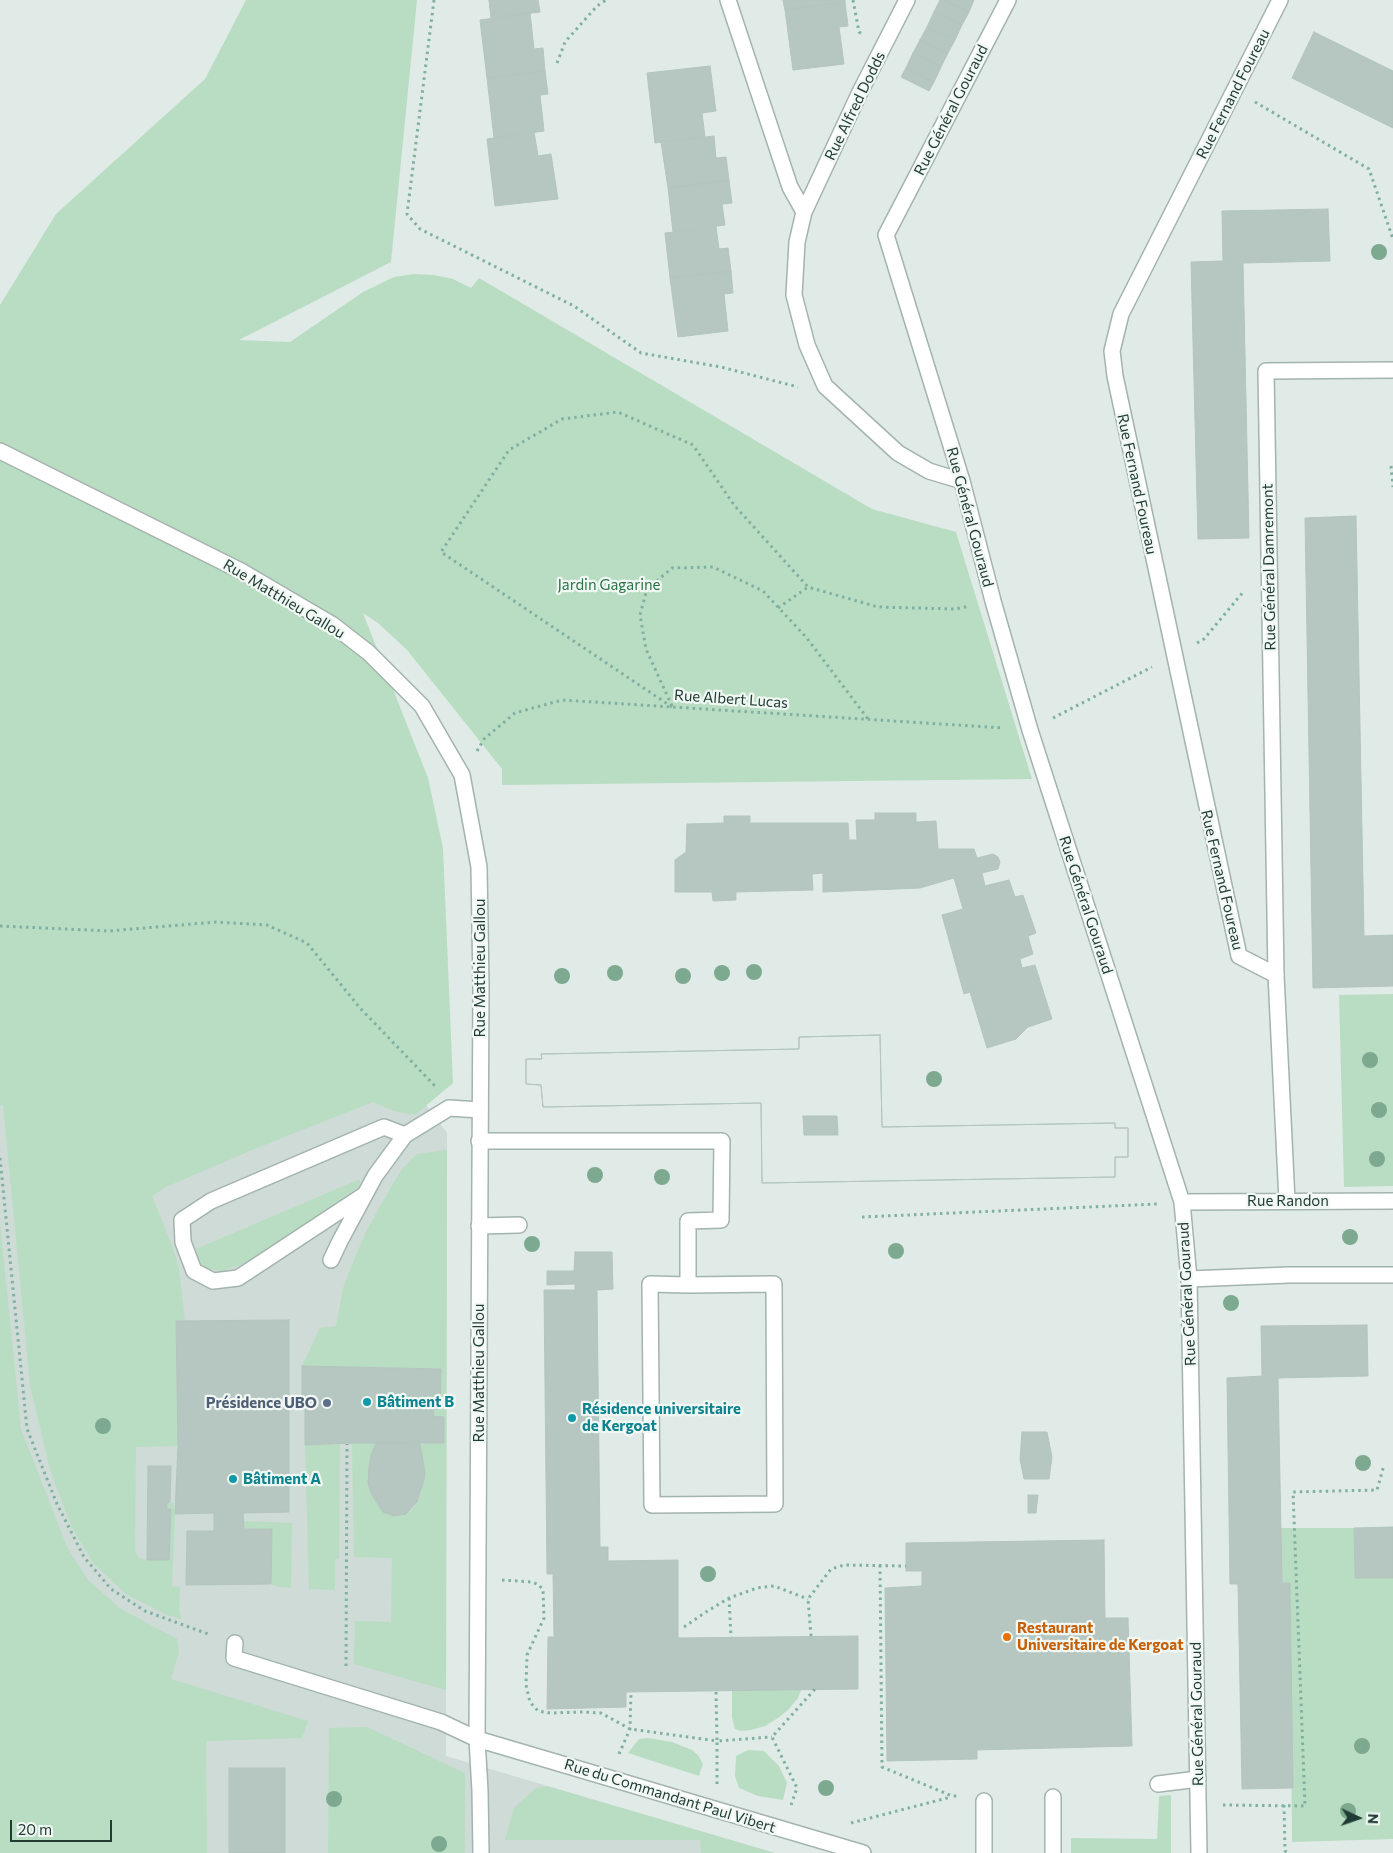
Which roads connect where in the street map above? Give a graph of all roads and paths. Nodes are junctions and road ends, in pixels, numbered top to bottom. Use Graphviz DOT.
graph roads {
  1 [pos="434,0"];
  2 [pos="606,0"];
  3 [pos="728,0"];
  4 [pos="907,0"];
  5 [pos="1008,0"];
  6 [pos="1280,0"];
  7 [pos="557,63"];
  8 [pos="1235,90"];
  9 [pos="804,212"];
  10 [pos="1393,239"];
  11 [pos="1393,370"];
  12 [pos="837,397"];
  13 [pos="0,451"];
  14 [pos="1391,466"];
  15 [pos="962,481"];
  16 [pos="1393,487"];
  17 [pos="1268,562"];
  18 [pos="808,587"];
  19 [pos="993,601"];
  20 [pos="778,608"];
  21 [pos="1174,656"];
  22 [pos="672,707"];
  23 [pos="869,719"];
  24 [pos="1030,730"];
  25 [pos="462,775"];
  26 [pos="0,926"];
  27 [pos="1276,975"];
  28 [pos="441,1089"];
  29 [pos="480,1110"];
  30 [pos="405,1135"];
  31 [pos="479,1141"];
  32 [pos="0,1158"];
  33 [pos="364,1196"];
  34 [pos="1287,1201"];
  35 [pos="1393,1201"];
  36 [pos="1182,1202"];
  37 [pos="862,1217"];
  38 [pos="519,1225"];
  39 [pos="479,1226"];
  40 [pos="331,1260"];
  41 [pos="1393,1275"];
  42 [pos="1189,1279"];
  43 [pos="688,1285"];
  44 [pos="347,1444"];
  45 [pos="1384,1465"];
  46 [pos="880,1566"];
  47 [pos="906,1566"];
  48 [pos="498,1580"];
  49 [pos="729,1598"];
  50 [pos="808,1599"];
  51 [pos="684,1627"];
  52 [pos="811,1636"];
  53 [pos="731,1637"];
  54 [pos="235,1643"];
  55 [pos="815,1690"];
  56 [pos="716,1691"];
  57 [pos="631,1692"];
  58 [pos="346,1693"];
  59 [pos="630,1730"];
  60 [pos="772,1736"];
  61 [pos="477,1738"];
  62 [pos="717,1741"];
  63 [pos="616,1760"];
  64 [pos="1198,1779"];
  65 [pos="1158,1784"];
  66 [pos="717,1789"];
  67 [pos="952,1796"];
  68 [pos="1053,1797"];
  69 [pos="984,1801"];
  70 [pos="1218,1805"];
  71 [pos="1284,1806"];
  72 [pos="789,1811"];
  73 [pos="849,1823"];
  74 [pos="481,1853"];
  75 [pos="863,1853"];
  76 [pos="984,1853"];
  77 [pos="1053,1853"];
  78 [pos="1199,1853"];
  79 [pos="1289,1853"];
  1 -- 12 [label="path"];
  2 -- 7 [label="path"];
  3 -- 9 [label="street"];
  4 -- 9 [label="street, Rue Alfred Dodds"];
  5 -- 15 [label="street, Rue Général Gouraud"];
  6 -- 8 [label="street, Rue Fernand Foureau"];
  8 -- 10 [label="path"];
  8 -- 21 [label="street, Rue Fernand Foureau"];
  9 -- 12 [label="street, Rue Alfred Dodds"];
  11 -- 17 [label="street, Rue Général Damremont"];
  12 -- 15 [label="street, Rue Alfred Dodds"];
  13 -- 25 [label="street, Rue Matthieu Gallou"];
  14 -- 16 [label="path"];
  15 -- 19 [label="street, Rue Général Gouraud"];
  17 -- 21 [label="path"];
  17 -- 27 [label="street, Rue Général Damremont"];
  18 -- 19 [label="path"];
  18 -- 20 [label="path"];
  18 -- 22 [label="path"];
  19 -- 24 [label="street, Rue Général Gouraud"];
  20 -- 22 [label="path"];
  20 -- 23 [label="path"];
  21 -- 24 [label="path"];
  21 -- 27 [label="street, Rue Fernand Foureau"];
  22 -- 23 [label="path, Rue Albert Lucas"];
  22 -- 25 [label="path, Rue Albert Lucas"];
  23 -- 24 [label="path, Rue Albert Lucas"];
  24 -- 36 [label="street, Rue Général Gouraud"];
  25 -- 29 [label="street, Rue Matthieu Gallou"];
  26 -- 28 [label="path"];
  27 -- 34 [label="street, Rue Général Damremont"];
  29 -- 30 [label="street"];
  29 -- 31 [label="street, Rue Matthieu Gallou"];
  30 -- 33 [label="street"];
  30 -- 33 [label="street"];
  31 -- 39 [label="street, Rue Matthieu Gallou"];
  31 -- 43 [label="street"];
  32 -- 54 [label="path"];
  33 -- 40 [label="street"];
  34 -- 35 [label="street, Rue Randon"];
  34 -- 36 [label="street, Rue Randon"];
  36 -- 37 [label="path"];
  36 -- 42 [label="street, Rue Général Gouraud"];
  38 -- 39 [label="street"];
  39 -- 61 [label="street, Rue Matthieu Gallou"];
  41 -- 42 [label="street"];
  42 -- 64 [label="street, Rue Général Gouraud"];
  43 -- 43 [label="street"];
  44 -- 58 [label="path"];
  45 -- 71 [label="path"];
  46 -- 47 [label="path"];
  46 -- 50 [label="path"];
  46 -- 67 [label="path"];
  48 -- 59 [label="path"];
  49 -- 50 [label="path"];
  49 -- 51 [label="path"];
  49 -- 53 [label="path"];
  50 -- 52 [label="path"];
  54 -- 58 [label="street, Rue du Commandant Paul Vibert"];
  55 -- 60 [label="path"];
  56 -- 62 [label="path"];
  57 -- 59 [label="path"];
  58 -- 61 [label="street, Rue du Commandant Paul Vibert"];
  59 -- 62 [label="path"];
  59 -- 63 [label="path"];
  60 -- 62 [label="path"];
  60 -- 72 [label="path"];
  61 -- 74 [label="street, Rue Matthieu Gallou"];
  61 -- 75 [label="street, Rue du Commandant Paul Vibert"];
  62 -- 66 [label="path"];
  64 -- 65 [label="street"];
  64 -- 78 [label="street, Rue Général Gouraud"];
  67 -- 69 [label="path"];
  67 -- 73 [label="path"];
  68 -- 77 [label="street"];
  69 -- 76 [label="street"];
  70 -- 71 [label="path"];
  71 -- 79 [label="path"];
}
